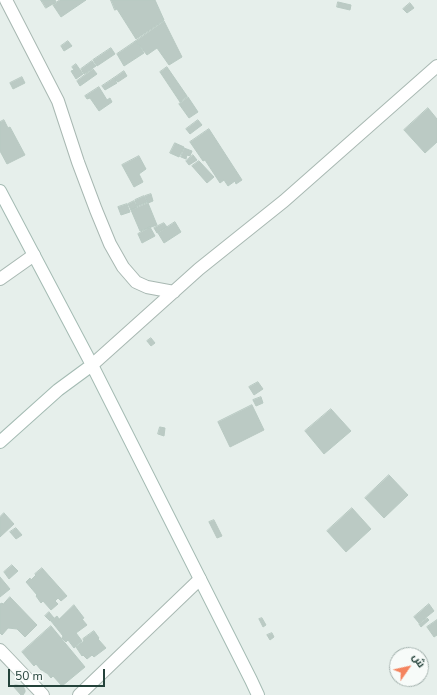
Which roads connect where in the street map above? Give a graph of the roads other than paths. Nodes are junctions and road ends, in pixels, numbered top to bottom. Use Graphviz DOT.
graph roads {
  1 [pos="6,0"];
  2 [pos="437,66"];
  3 [pos="0,192"];
  4 [pos="34,255"];
  5 [pos="0,279"];
  6 [pos="174,292"];
  7 [pos="92,365"];
  8 [pos="0,442"];
  9 [pos="200,579"];
  10 [pos="0,650"];
  11 [pos="43,695"];
  12 [pos="79,695"];
  13 [pos="258,695"];
  1 -- 6 [label="street"];
  2 -- 6 [label="street"];
  3 -- 4 [label="street"];
  4 -- 5 [label="street"];
  4 -- 7 [label="street"];
  6 -- 7 [label="street"];
  7 -- 8 [label="street"];
  7 -- 9 [label="street"];
  9 -- 12 [label="street"];
  9 -- 13 [label="street"];
  10 -- 11 [label="street"];
}
